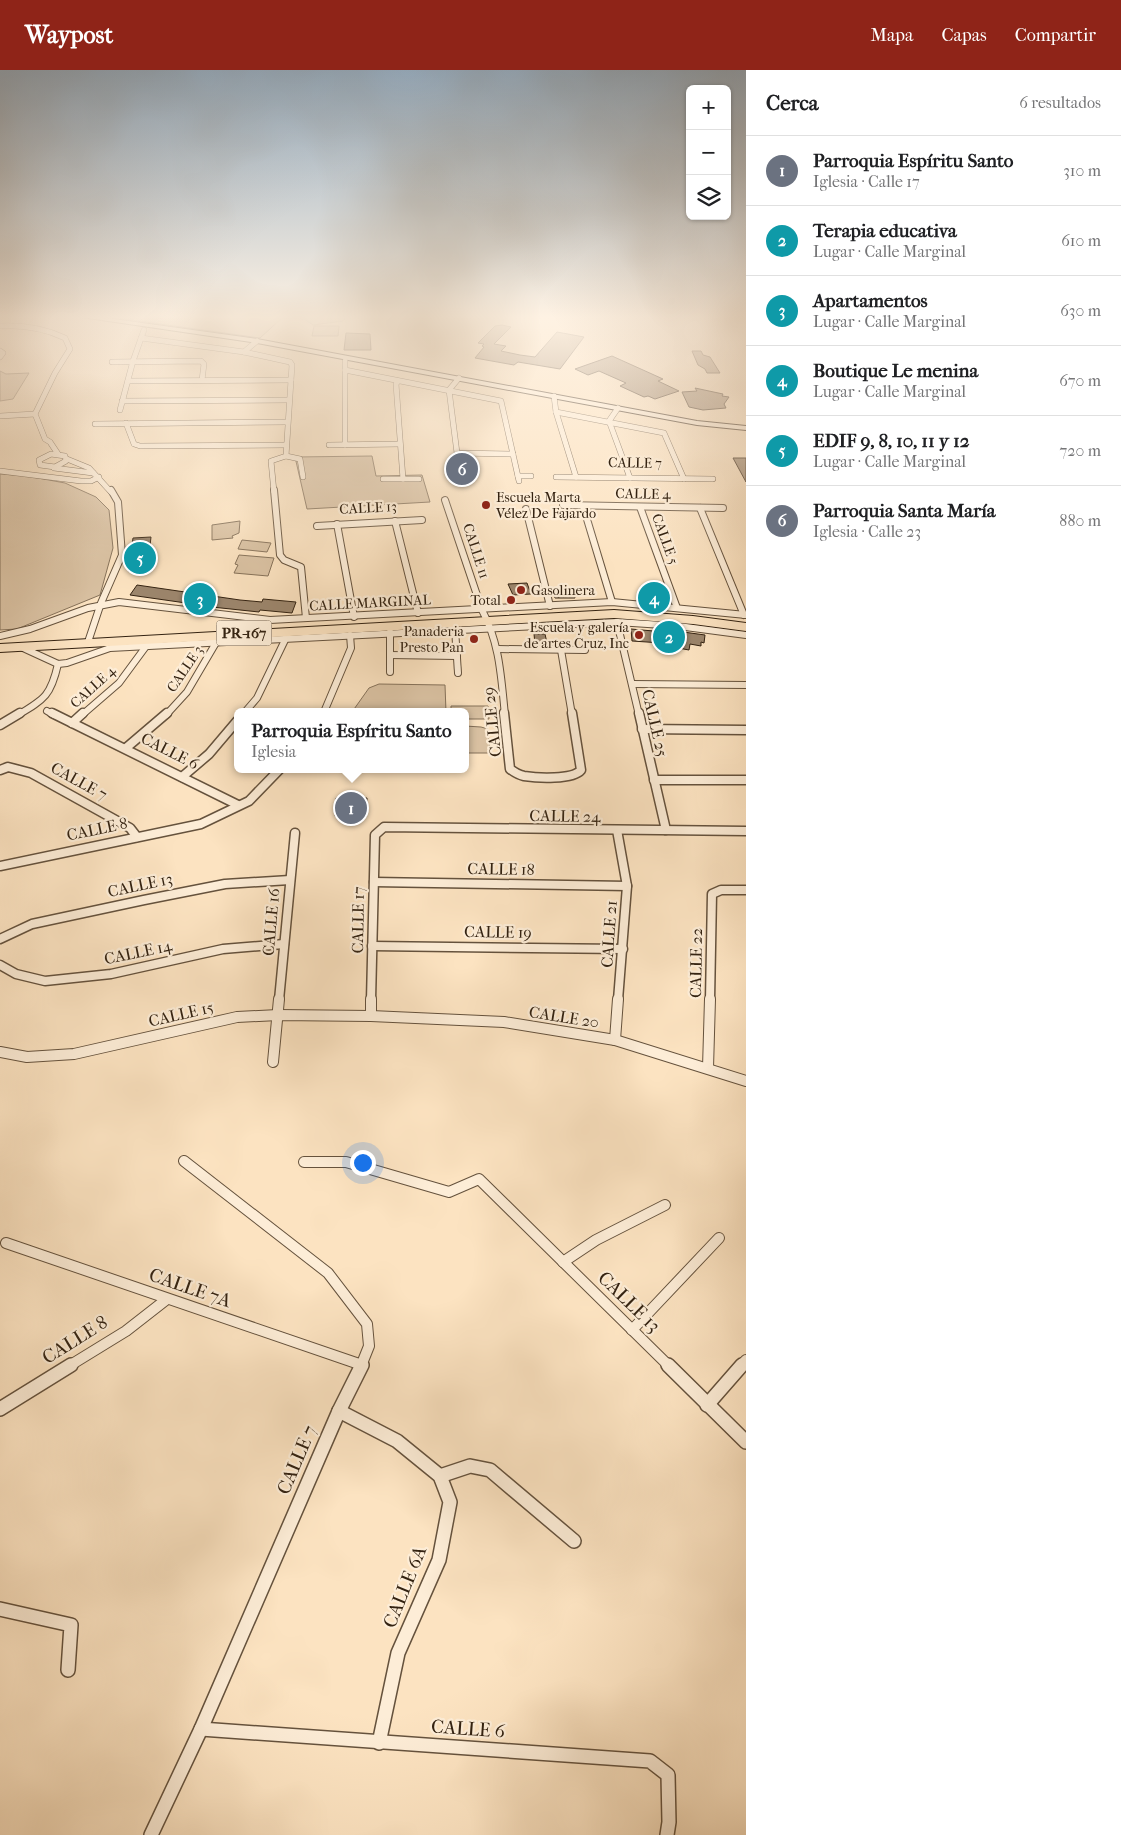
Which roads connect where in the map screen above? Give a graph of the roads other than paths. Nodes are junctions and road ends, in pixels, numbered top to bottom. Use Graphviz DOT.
graph roads {
  1 [pos="42,399"];
  2 [pos="345,399"];
  3 [pos="397,399"];
  4 [pos="450,399"];
  5 [pos="492,399"];
  6 [pos="554,399"];
  7 [pos="572,399"];
  8 [pos="289,400"];
  9 [pos="122,401"];
  10 [pos="618,408"];
  11 [pos="120,410"];
  12 [pos="556,412"];
  13 [pos="35,414"];
  14 [pos="0,416"];
  15 [pos="609,421"];
  16 [pos="288,422"];
  17 [pos="126,423"];
  18 [pos="95,424"];
  19 [pos="746,428"];
  20 [pos="45,439"];
  21 [pos="400,444"];
  22 [pos="286,445"];
  23 [pos="329,445"];
  24 [pos="345,445"];
  25 [pos="58,454"];
  26 [pos="513,454"];
  27 [pos="46,455"];
  28 [pos="286,456"];
  29 [pos="67,458"];
  30 [pos="50,467"];
  31 [pos="0,471"];
  32 [pos="96,475"];
  33 [pos="531,476"];
  34 [pos="303,477"];
  35 [pos="556,477"];
  36 [pos="576,477"];
  37 [pos="630,478"];
  38 [pos="383,479"];
  39 [pos="403,479"];
  40 [pos="419,479"];
  41 [pos="518,479"];
  42 [pos="684,479"];
  43 [pos="713,479"];
  44 [pos="446,500"];
  45 [pos="563,505"];
  46 [pos="583,506"];
  47 [pos="640,507"];
  48 [pos="700,508"];
  49 [pos="723,508"];
  50 [pos="528,512"];
  51 [pos="422,520"];
  52 [pos="394,521"];
  53 [pos="337,524"];
  54 [pos="316,526"];
  55 [pos="612,602"];
  56 [pos="101,603"];
  57 [pos="550,606"];
  58 [pos="677,608"];
  59 [pos="418,614"];
  60 [pos="354,617"];
  61 [pos="486,617"];
  62 [pos="306,618"];
  63 [pos="745,620"];
  64 [pos="617,622"];
  65 [pos="455,629"];
  66 [pos="390,632"];
  67 [pos="350,635"];
  68 [pos="746,635"];
  69 [pos="0,636"];
  70 [pos="89,637"];
  71 [pos="286,638"];
  72 [pos="0,641"];
  73 [pos="218,641"];
  74 [pos="147,645"];
  75 [pos="21,647"];
  76 [pos="0,648"];
  77 [pos="498,649"];
  78 [pos="561,650"];
  79 [pos="586,650"];
  80 [pos="390,655"];
  81 [pos="457,656"];
  82 [pos="58,664"];
  83 [pos="390,672"];
  84 [pos="458,673"];
  85 [pos="632,684"];
  86 [pos="746,685"];
  87 [pos="249,708"];
  88 [pos="326,708"];
  89 [pos="47,711"];
  90 [pos="72,723"];
  91 [pos="0,725"];
  92 [pos="234,725"];
  93 [pos="642,729"];
  94 [pos="746,730"];
  95 [pos="126,748"];
  96 [pos="0,770"];
  97 [pos="276,773"];
  98 [pos="182,777"];
  99 [pos="654,780"];
  100 [pos="746,780"];
  101 [pos="238,805"];
  102 [pos="384,827"];
  103 [pos="617,830"];
  104 [pos="666,830"];
  105 [pos="746,831"];
  106 [pos="295,832"];
  107 [pos="137,837"];
  108 [pos="0,866"];
  109 [pos="290,880"];
  110 [pos="374,882"];
  111 [pos="627,886"];
  112 [pos="746,890"];
  113 [pos="0,939"];
  114 [pos="284,944"];
  115 [pos="372,946"];
  116 [pos="623,949"];
  117 [pos="0,965"];
  118 [pos="278,1015"];
  119 [pos="371,1016"];
  120 [pos="615,1040"];
  121 [pos="0,1052"];
  122 [pos="273,1062"];
  123 [pos="708,1068"];
  124 [pos="746,1081"];
  125 [pos="184,1161"];
  126 [pos="304,1162"];
  127 [pos="665,1205"];
  128 [pos="719,1238"];
  129 [pos="6,1243"];
  130 [pos="563,1262"];
  131 [pos="167,1298"];
  132 [pos="632,1330"];
  133 [pos="746,1360"];
  134 [pos="362,1365"];
  135 [pos="707,1405"];
  136 [pos="0,1409"];
  137 [pos="339,1411"];
  138 [pos="746,1442"];
  139 [pos="440,1476"];
  140 [pos="574,1541"];
  141 [pos="0,1609"];
  142 [pos="68,1670"];
  143 [pos="201,1729"];
  144 [pos="379,1743"];
  145 [pos="151,1835"];
  146 [pos="667,1835"];
  1 -- 13 [label="street"];
  2 -- 24 [label="street"];
  3 -- 21 [label="street"];
  4 -- 26 [label="street"];
  5 -- 26 [label="street"];
  6 -- 12 [label="street"];
  7 -- 10 [label="street"];
  8 -- 9 [label="street"];
  8 -- 16 [label="street"];
  9 -- 11 [label="street"];
  10 -- 15 [label="street"];
  10 -- 19 [label="street"];
  12 -- 15 [label="street"];
  12 -- 36 [label="street"];
  13 -- 14 [label="street"];
  13 -- 20 [label="street"];
  15 -- 37 [label="street"];
  15 -- 42 [label="street"];
  16 -- 17 [label="street"];
  16 -- 22 [label="street"];
  17 -- 18 [label="street"];
  17 -- 22 [label="street"];
  20 -- 25 [label="street"];
  20 -- 27 [label="street"];
  21 -- 24 [label="street"];
  21 -- 39 [label="street"];
  22 -- 28 [label="street"];
  23 -- 24 [label="street"];
  25 -- 27 [label="street"];
  25 -- 29 [label="street"];
  26 -- 41 [label="street"];
  27 -- 30 [label="street"];
  28 -- 34 [label="street"];
  28 -- 62 [label="street"];
  29 -- 30 [label="street"];
  29 -- 32 [label="street"];
  30 -- 32 [label="street"];
  31 -- 32 [label="street"];
  32 -- 56 [label="street"];
  33 -- 41 [label="street"];
  35 -- 36 [label="street, CALLE 7"];
  36 -- 37 [label="street, CALLE 7"];
  37 -- 42 [label="street, CALLE 7"];
  38 -- 39 [label="street"];
  39 -- 40 [label="street"];
  42 -- 43 [label="street, CALLE 7"];
  44 -- 61 [label="street, CALLE 11"];
  45 -- 46 [label="street, CALLE 4"];
  46 -- 47 [label="street, CALLE 4"];
  46 -- 55 [label="street"];
  47 -- 48 [label="street, CALLE 4"];
  47 -- 58 [label="street, CALLE 5"];
  48 -- 49 [label="street, CALLE 4"];
  48 -- 63 [label="street"];
  50 -- 57 [label="street"];
  51 -- 52 [label="street, CALLE 13"];
  52 -- 53 [label="street, CALLE 13"];
  52 -- 59 [label="street"];
  53 -- 54 [label="street, CALLE 13"];
  53 -- 60 [label="street"];
  55 -- 57 [label="street, CALLE MARGINAL"];
  55 -- 58 [label="street, CALLE MARGINAL"];
  56 -- 62 [label="street, CALLE MARGINAL"];
  56 -- 69 [label="street, CALLE MARGINAL"];
  56 -- 70 [label="street"];
  57 -- 61 [label="street, CALLE MARGINAL"];
  58 -- 63 [label="street, CALLE MARGINAL"];
  59 -- 60 [label="street, CALLE MARGINAL"];
  59 -- 61 [label="street, CALLE MARGINAL"];
  60 -- 62 [label="street, CALLE MARGINAL"];
  61 -- 63 [label="highway, PR-167"];
  61 -- 64 [label="street, CALLE MARGINAL"];
  61 -- 65 [label="street, CALLE MARGINAL"];
  61 -- 70 [label="highway, PR-167"];
  61 -- 77 [label="street, CALLE 29"];
  64 -- 68 [label="street, CALLE MARGINAL"];
  64 -- 85 [label="street, CALLE 25"];
  65 -- 66 [label="street, CALLE MARGINAL"];
  65 -- 81 [label="street"];
  66 -- 67 [label="street, CALLE MARGINAL"];
  66 -- 80 [label="street"];
  67 -- 71 [label="street, CALLE MARGINAL"];
  67 -- 88 [label="street"];
  70 -- 72 [label="highway, PR-167"];
  70 -- 75 [label="highway, PR-167"];
  71 -- 73 [label="street, CALLE MARGINAL"];
  71 -- 87 [label="street"];
  73 -- 74 [label="street, CALLE MARGINAL"];
  73 -- 95 [label="street, CALLE 3"];
  74 -- 82 [label="street, CALLE MARGINAL"];
  74 -- 90 [label="street, CALLE 4"];
  75 -- 76 [label="highway, PR-167"];
  75 -- 82 [label="street"];
  77 -- 78 [label="street"];
  77 -- 78 [label="street, CALLE 29"];
  78 -- 79 [label="street"];
  80 -- 81 [label="street"];
  80 -- 83 [label="street"];
  81 -- 84 [label="street"];
  82 -- 91 [label="street"];
  85 -- 86 [label="street"];
  85 -- 93 [label="street, CALLE 25"];
  89 -- 90 [label="street, CALLE 6"];
  90 -- 95 [label="street, CALLE 6"];
  92 -- 98 [label="street"];
  93 -- 94 [label="street"];
  93 -- 99 [label="street, CALLE 25"];
  95 -- 98 [label="street, CALLE 6"];
  96 -- 107 [label="street, CALLE 7"];
  97 -- 101 [label="street"];
  98 -- 101 [label="street, CALLE 6"];
  99 -- 100 [label="street"];
  99 -- 104 [label="street, CALLE 25"];
  101 -- 107 [label="street, CALLE 8"];
  102 -- 103 [label="street, CALLE 24"];
  102 -- 110 [label="street, CALLE 17"];
  103 -- 104 [label="street, CALLE 24"];
  103 -- 111 [label="street, CALLE 21"];
  104 -- 105 [label="street, CALLE 24"];
  106 -- 109 [label="street, CALLE 16"];
  107 -- 108 [label="street, CALLE 8"];
  109 -- 113 [label="street, CALLE 13"];
  109 -- 114 [label="street, CALLE 16"];
  110 -- 111 [label="street, CALLE 18"];
  110 -- 115 [label="street, CALLE 17"];
  111 -- 116 [label="street, CALLE 21"];
  112 -- 123 [label="street, CALLE 22"];
  114 -- 117 [label="street, CALLE 14"];
  114 -- 118 [label="street, CALLE 16"];
  115 -- 116 [label="street, CALLE 19"];
  115 -- 119 [label="street, CALLE 17"];
  116 -- 120 [label="street, CALLE 21"];
  118 -- 119 [label="street, CALLE 15"];
  118 -- 121 [label="street, CALLE 15"];
  118 -- 122 [label="street, CALLE 16"];
  119 -- 120 [label="street, CALLE 20"];
  120 -- 123 [label="street, CALLE 20"];
  123 -- 124 [label="street, CALLE 20"];
  125 -- 134 [label="street, CALLE 7"];
  126 -- 130 [label="street, CALLE 13"];
  127 -- 130 [label="street"];
  128 -- 132 [label="street"];
  129 -- 131 [label="street, CALLE 7A"];
  130 -- 132 [label="street, CALLE 13"];
  131 -- 134 [label="street, CALLE 7A"];
  131 -- 136 [label="street, CALLE 8"];
  132 -- 135 [label="street, CALLE 13"];
  133 -- 135 [label="street"];
  134 -- 137 [label="street, CALLE 7"];
  135 -- 138 [label="street, CALLE 13"];
  137 -- 139 [label="street, CALLE 6A"];
  137 -- 143 [label="street, CALLE 7"];
  139 -- 140 [label="street"];
  139 -- 144 [label="street, CALLE 6A"];
  141 -- 142 [label="street"];
  143 -- 144 [label="street, CALLE 6"];
  143 -- 145 [label="street, CALLE 7"];
  144 -- 146 [label="street, CALLE 6"];
}
